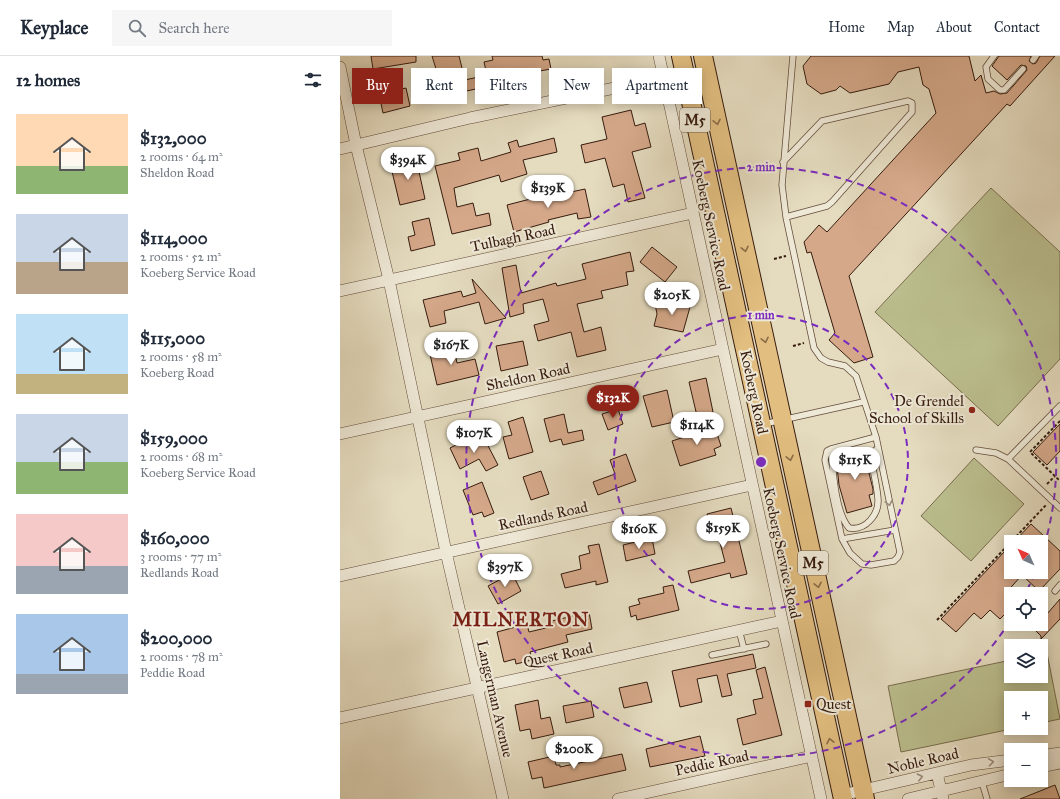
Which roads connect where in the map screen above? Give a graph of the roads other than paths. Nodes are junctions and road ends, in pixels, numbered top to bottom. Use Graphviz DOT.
graph roads {
  1 [pos="659,56"];
  2 [pos="681,56"];
  3 [pos="703,56"];
  4 [pos="793,56"];
  5 [pos="994,56"];
  6 [pos="340,67"];
  7 [pos="661,68"];
  8 [pos="1023,69"];
  9 [pos="612,89"];
  10 [pos="669,104"];
  11 [pos="356,145"];
  12 [pos="340,149"];
  13 [pos="783,162"];
  14 [pos="693,213"];
  15 [pos="786,217"];
  16 [pos="389,280"];
  17 [pos="340,291"];
  18 [pos="723,349"];
  19 [pos="863,402"];
  20 [pos="1060,406"];
  21 [pos="418,417"];
  22 [pos="782,420"];
  23 [pos="761,425"];
  24 [pos="340,434"];
  25 [pos="876,437"];
  26 [pos="878,448"];
  27 [pos="831,449"];
  28 [pos="976,450"];
  29 [pos="1008,459"];
  30 [pos="752,485"];
  31 [pos="1060,508"];
  32 [pos="895,530"];
  33 [pos="842,539"];
  34 [pos="446,552"];
  35 [pos="340,576"];
  36 [pos="1060,585"];
  37 [pos="1055,591"];
  38 [pos="782,621"];
  39 [pos="739,630"];
  40 [pos="766,644"];
  41 [pos="744,649"];
  42 [pos="712,655"];
  43 [pos="476,688"];
  44 [pos="340,718"];
  45 [pos="1060,753"];
  46 [pos="1048,755"];
  47 [pos="812,756"];
  48 [pos="1004,761"];
  49 [pos="1060,763"];
  50 [pos="1048,766"];
  51 [pos="937,773"];
  52 [pos="1004,776"];
  53 [pos="982,782"];
  54 [pos="864,794"];
  55 [pos="942,795"];
  56 [pos="843,797"];
  57 [pos="503,799"];
  58 [pos="618,799"];
  59 [pos="821,799"];
  60 [pos="908,799"];
  61 [pos="987,799"];
  1 -- 7 [label="street, Koeberg Service Road"];
  2 -- 23 [label="main road, Koeberg Road / M5"];
  3 -- 22 [label="main road, Koeberg Road / M5, one-way"];
  4 -- 13 [label="lane"];
  5 -- 8 [label="lane"];
  6 -- 11 [label="street, Langerman Avenue"];
  9 -- 11 [label="street"];
  10 -- 14 [label="street, Koeberg Service Road"];
  11 -- 12 [label="street"];
  11 -- 16 [label="street, Langerman Avenue"];
  13 -- 15 [label="lane"];
  13 -- 15 [label="lane"];
  14 -- 16 [label="street, Tulbagh Road"];
  14 -- 18 [label="street, Koeberg Service Road"];
  15 -- 19 [label="lane"];
  16 -- 17 [label="street, Tulbagh Road"];
  16 -- 21 [label="street, Langerman Avenue"];
  18 -- 21 [label="street, Sheldon Road"];
  18 -- 30 [label="street, Koeberg Service Road"];
  19 -- 22 [label="lane"];
  19 -- 25 [label="lane"];
  20 -- 29 [label="lane"];
  21 -- 24 [label="street, Sheldon Road"];
  21 -- 34 [label="street, Langerman Avenue"];
  22 -- 23 [label="lane"];
  22 -- 54 [label="main road, Koeberg Road / M5, one-way"];
  56 -- 23 [label="main road, Koeberg Road / M5, one-way"];
  25 -- 26 [label="lane"];
  25 -- 27 [label="lane"];
  26 -- 27 [label="lane"];
  26 -- 32 [label="lane, one-way"];
  27 -- 33 [label="lane"];
  28 -- 29 [label="lane"];
  29 -- 31 [label="lane"];
  30 -- 34 [label="street, Redlands Road"];
  30 -- 38 [label="street, Koeberg Service Road"];
  32 -- 33 [label="lane"];
  32 -- 33 [label="lane"];
  34 -- 35 [label="street, Redlands Road"];
  34 -- 43 [label="street, Langerman Avenue"];
  36 -- 37 [label="lane"];
  38 -- 39 [label="street, Quest Road"];
  38 -- 47 [label="street, Koeberg Service Road"];
  39 -- 41 [label="lane"];
  39 -- 43 [label="street, Quest Road"];
  40 -- 41 [label="lane"];
  41 -- 42 [label="lane"];
  43 -- 44 [label="street, Quest Road"];
  43 -- 57 [label="street, Langerman Avenue"];
  45 -- 46 [label="street"];
  47 -- 58 [label="street, Peddie Road"];
  47 -- 59 [label="street, Koeberg Service Road"];
  51 -- 48 [label="street, Noble Road, one-way"];
  49 -- 50 [label="street"];
  54 -- 51 [label="street, Noble Road, one-way"];
  51 -- 55 [label="street"];
  52 -- 53 [label="street"];
  53 -- 55 [label="street"];
  53 -- 61 [label="lane"];
  54 -- 56 [label="street, Noble Road"];
  55 -- 60 [label="street"];
}
